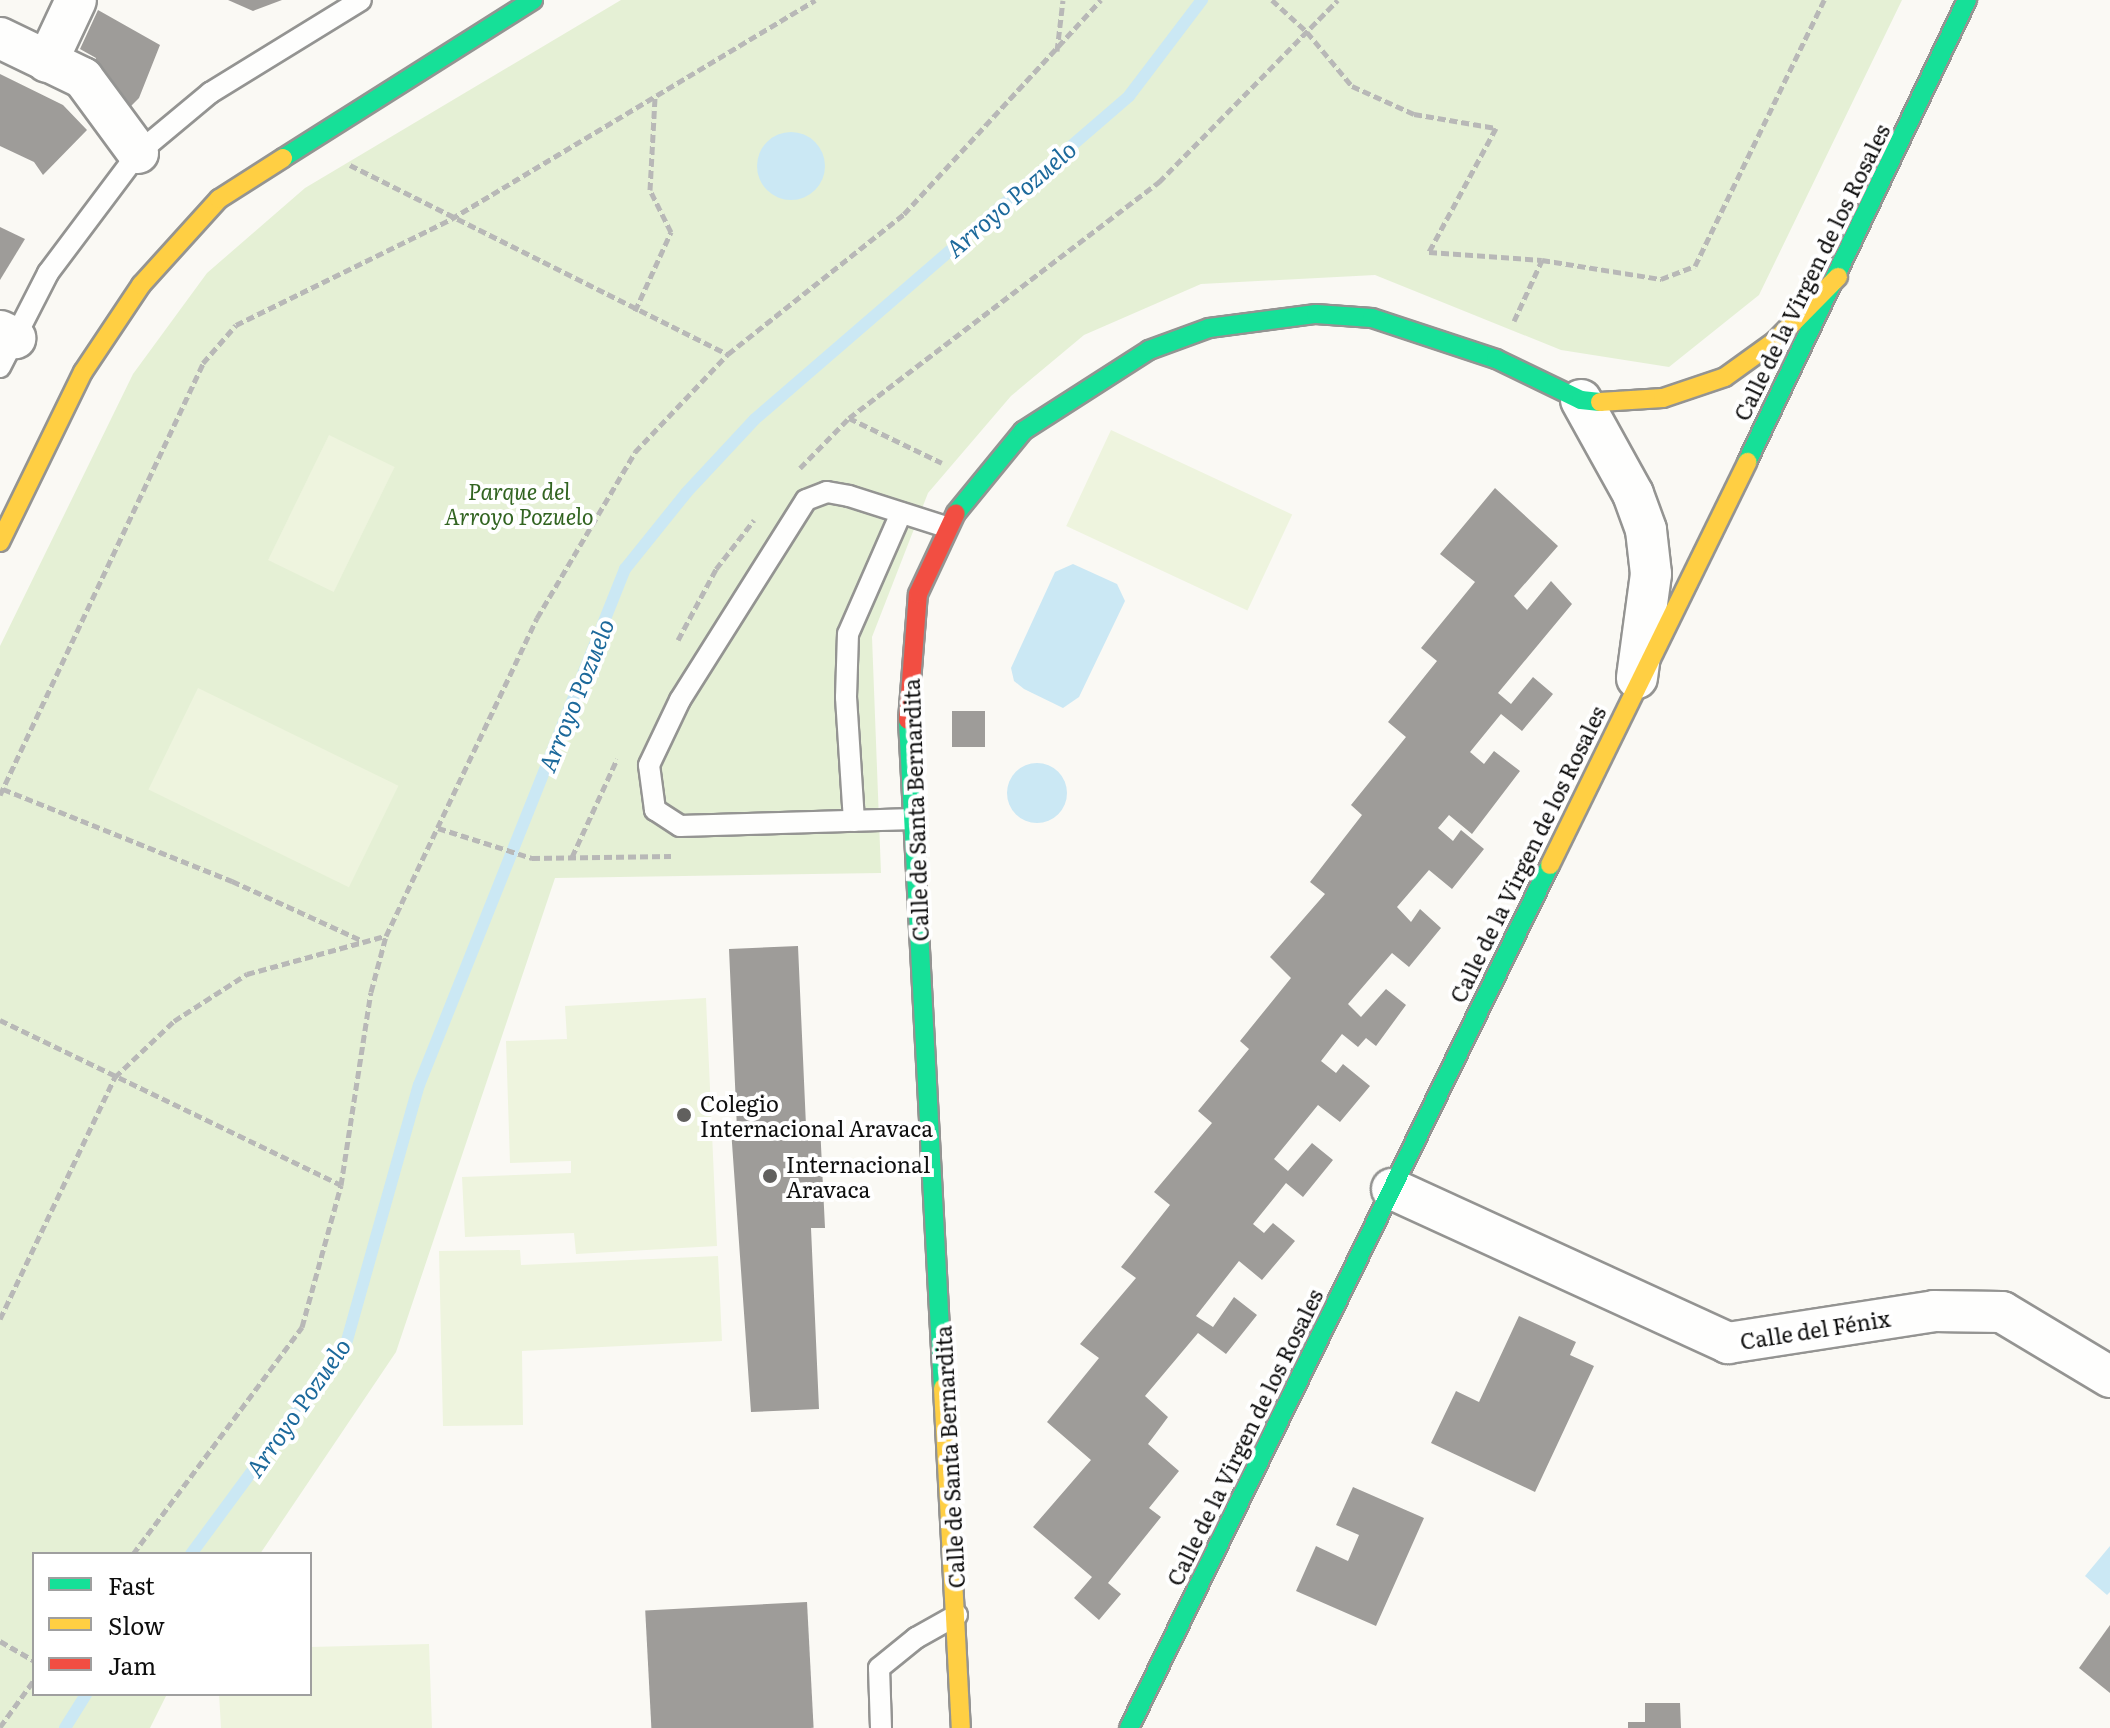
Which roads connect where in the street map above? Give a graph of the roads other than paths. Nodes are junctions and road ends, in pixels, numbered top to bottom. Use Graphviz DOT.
graph roads {
  1 [pos="76,0"];
  2 [pos="361,0"];
  3 [pos="533,0"];
  4 [pos="1967,0"];
  5 [pos="0,38"];
  6 [pos="47,62"];
  7 [pos="138,153"];
  8 [pos="1838,277"];
  9 [pos="5,346"];
  10 [pos="1581,400"];
  11 [pos="901,513"];
  12 [pos="946,527"];
  13 [pos="0,542"];
  14 [pos="1637,682"];
  15 [pos="914,819"];
  16 [pos="854,821"];
  17 [pos="1392,1189"];
  18 [pos="2110,1377"];
  19 [pos="957,1615"];
  20 [pos="881,1728"];
  21 [pos="961,1728"];
  22 [pos="1129,1728"];
  1 -- 6 [label="street"];
  2 -- 7 [label="lane"];
  3 -- 13 [label="street"];
  4 -- 8 [label="street, Calle de la Virgen de los Rosales"];
  5 -- 6 [label="street"];
  6 -- 7 [label="street"];
  7 -- 9 [label="lane"];
  8 -- 10 [label="street, Calle de Santa Bernardita"];
  8 -- 14 [label="street, Calle de la Virgen de los Rosales"];
  10 -- 12 [label="street, Calle de Santa Bernardita"];
  10 -- 14 [label="street"];
  11 -- 12 [label="lane"];
  11 -- 16 [label="lane"];
  11 -- 16 [label="lane"];
  12 -- 15 [label="street, Calle de Santa Bernardita"];
  14 -- 17 [label="street, Calle de la Virgen de los Rosales"];
  15 -- 16 [label="lane"];
  15 -- 19 [label="street, Calle de Santa Bernardita"];
  17 -- 18 [label="street, Calle del Fénix"];
  17 -- 22 [label="street, Calle de la Virgen de los Rosales"];
  19 -- 20 [label="lane"];
  19 -- 21 [label="street, Calle de Santa Bernardita"];
}
